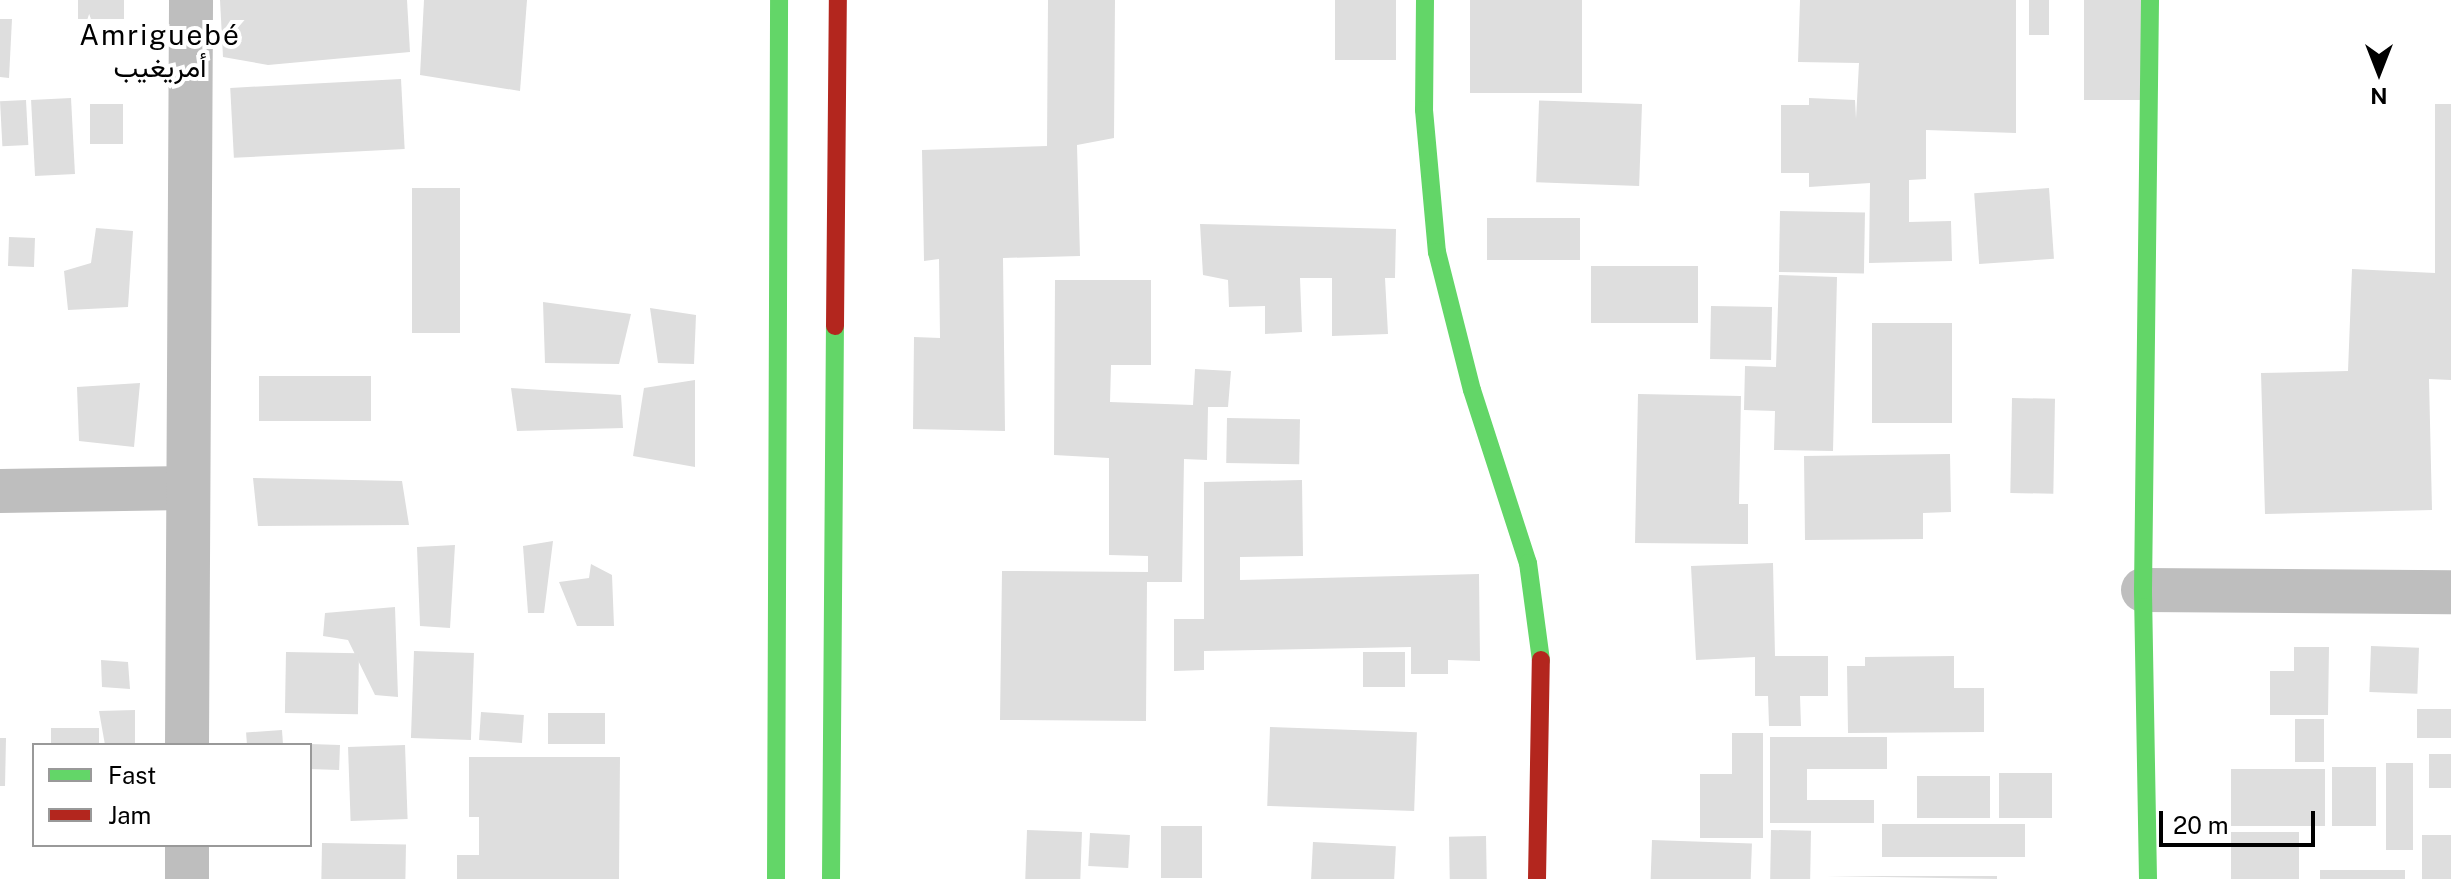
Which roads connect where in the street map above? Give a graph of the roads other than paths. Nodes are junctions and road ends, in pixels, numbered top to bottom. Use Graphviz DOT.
graph roads {
  1 [pos="191,0"];
  2 [pos="779,0"];
  3 [pos="838,0"];
  4 [pos="1425,0"];
  5 [pos="2150,0"];
  6 [pos="185,488"];
  7 [pos="0,491"];
  8 [pos="2143,590"];
  9 [pos="2451,592"];
  10 [pos="187,743"];
  11 [pos="187,847"];
  12 [pos="187,879"];
  13 [pos="776,879"];
  14 [pos="831,879"];
  15 [pos="1537,879"];
  16 [pos="2148,879"];
  1 -- 6 [label="street"];
  2 -- 13 [label="street"];
  3 -- 14 [label="street"];
  4 -- 15 [label="street"];
  5 -- 8 [label="street"];
  6 -- 7 [label="street"];
  6 -- 10 [label="street"];
  8 -- 9 [label="street"];
  8 -- 16 [label="street"];
  11 -- 12 [label="street"];
}
